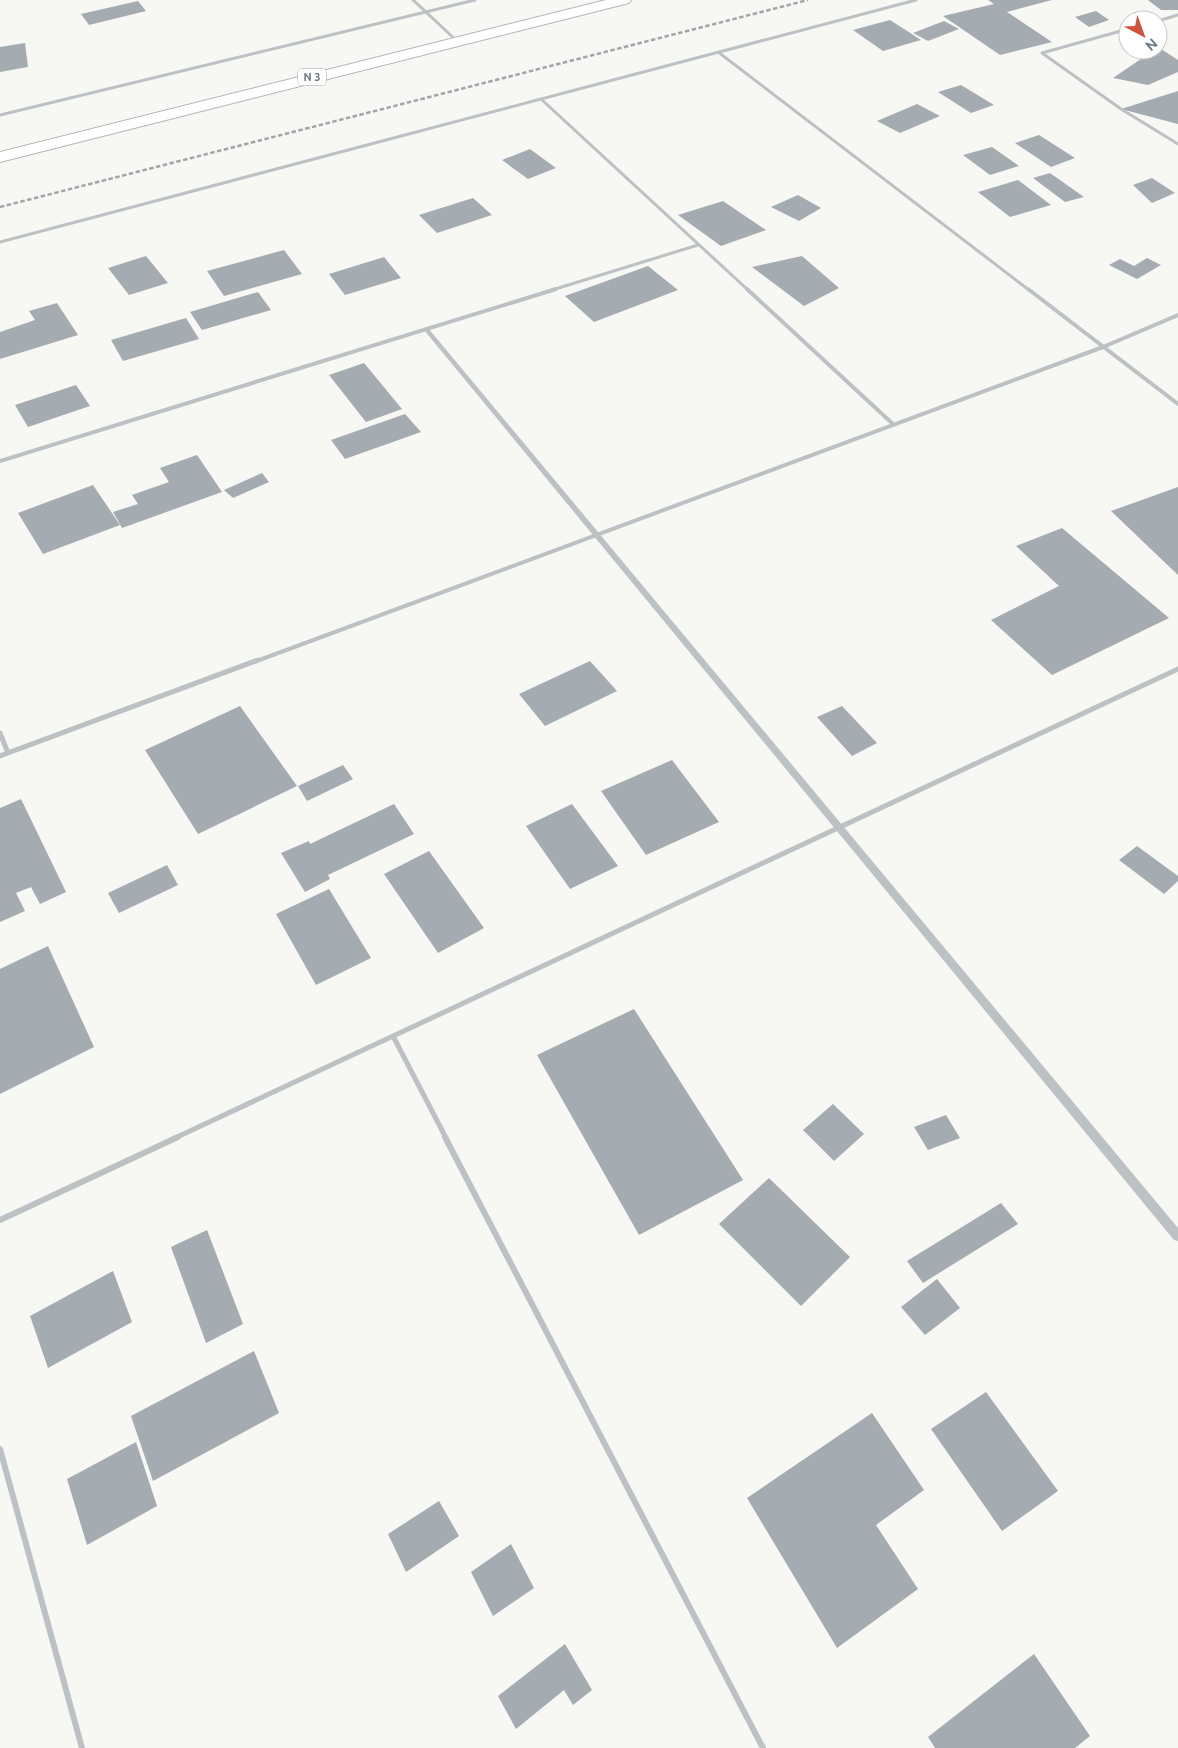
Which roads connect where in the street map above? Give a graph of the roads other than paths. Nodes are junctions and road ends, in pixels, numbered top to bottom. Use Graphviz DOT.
graph roads {
  1 [pos="413,0"];
  2 [pos="475,0"];
  3 [pos="624,0"];
  4 [pos="916,0"];
  5 [pos="426,12"];
  6 [pos="1118,32"];
  7 [pos="457,41"];
  8 [pos="718,52"];
  9 [pos="541,99"];
  10 [pos="0,115"];
  11 [pos="1178,144"];
  12 [pos="0,157"];
  13 [pos="0,242"];
  14 [pos="698,245"];
  15 [pos="1178,315"];
  16 [pos="426,329"];
  17 [pos="1103,347"];
  18 [pos="1178,404"];
  19 [pos="894,425"];
  20 [pos="0,461"];
  21 [pos="598,535"];
  22 [pos="1178,669"];
  23 [pos="0,733"];
  24 [pos="8,753"];
  25 [pos="0,756"];
  26 [pos="839,827"];
  27 [pos="393,1036"];
  28 [pos="0,1220"];
  29 [pos="1178,1236"];
  30 [pos="0,1449"];
  31 [pos="82,1748"];
  32 [pos="763,1748"];
  1 -- 5 [label="street"];
  2 -- 5 [label="street"];
  3 -- 7 [label="main road, N 3"];
  4 -- 8 [label="street"];
  5 -- 7 [label="street"];
  5 -- 10 [label="street"];
  6 -- 11 [label="street"];
  7 -- 12 [label="main road, N 3"];
  8 -- 9 [label="street"];
  8 -- 17 [label="street"];
  9 -- 13 [label="street"];
  9 -- 14 [label="street"];
  14 -- 16 [label="street"];
  14 -- 19 [label="street"];
  15 -- 17 [label="street"];
  16 -- 20 [label="street"];
  16 -- 21 [label="street"];
  17 -- 18 [label="street"];
  17 -- 19 [label="street"];
  19 -- 21 [label="street"];
  21 -- 24 [label="street"];
  21 -- 26 [label="street"];
  22 -- 26 [label="street"];
  23 -- 24 [label="street"];
  24 -- 25 [label="street"];
  26 -- 27 [label="street"];
  26 -- 29 [label="street"];
  27 -- 28 [label="street"];
  27 -- 32 [label="street"];
  30 -- 31 [label="street"];
}
